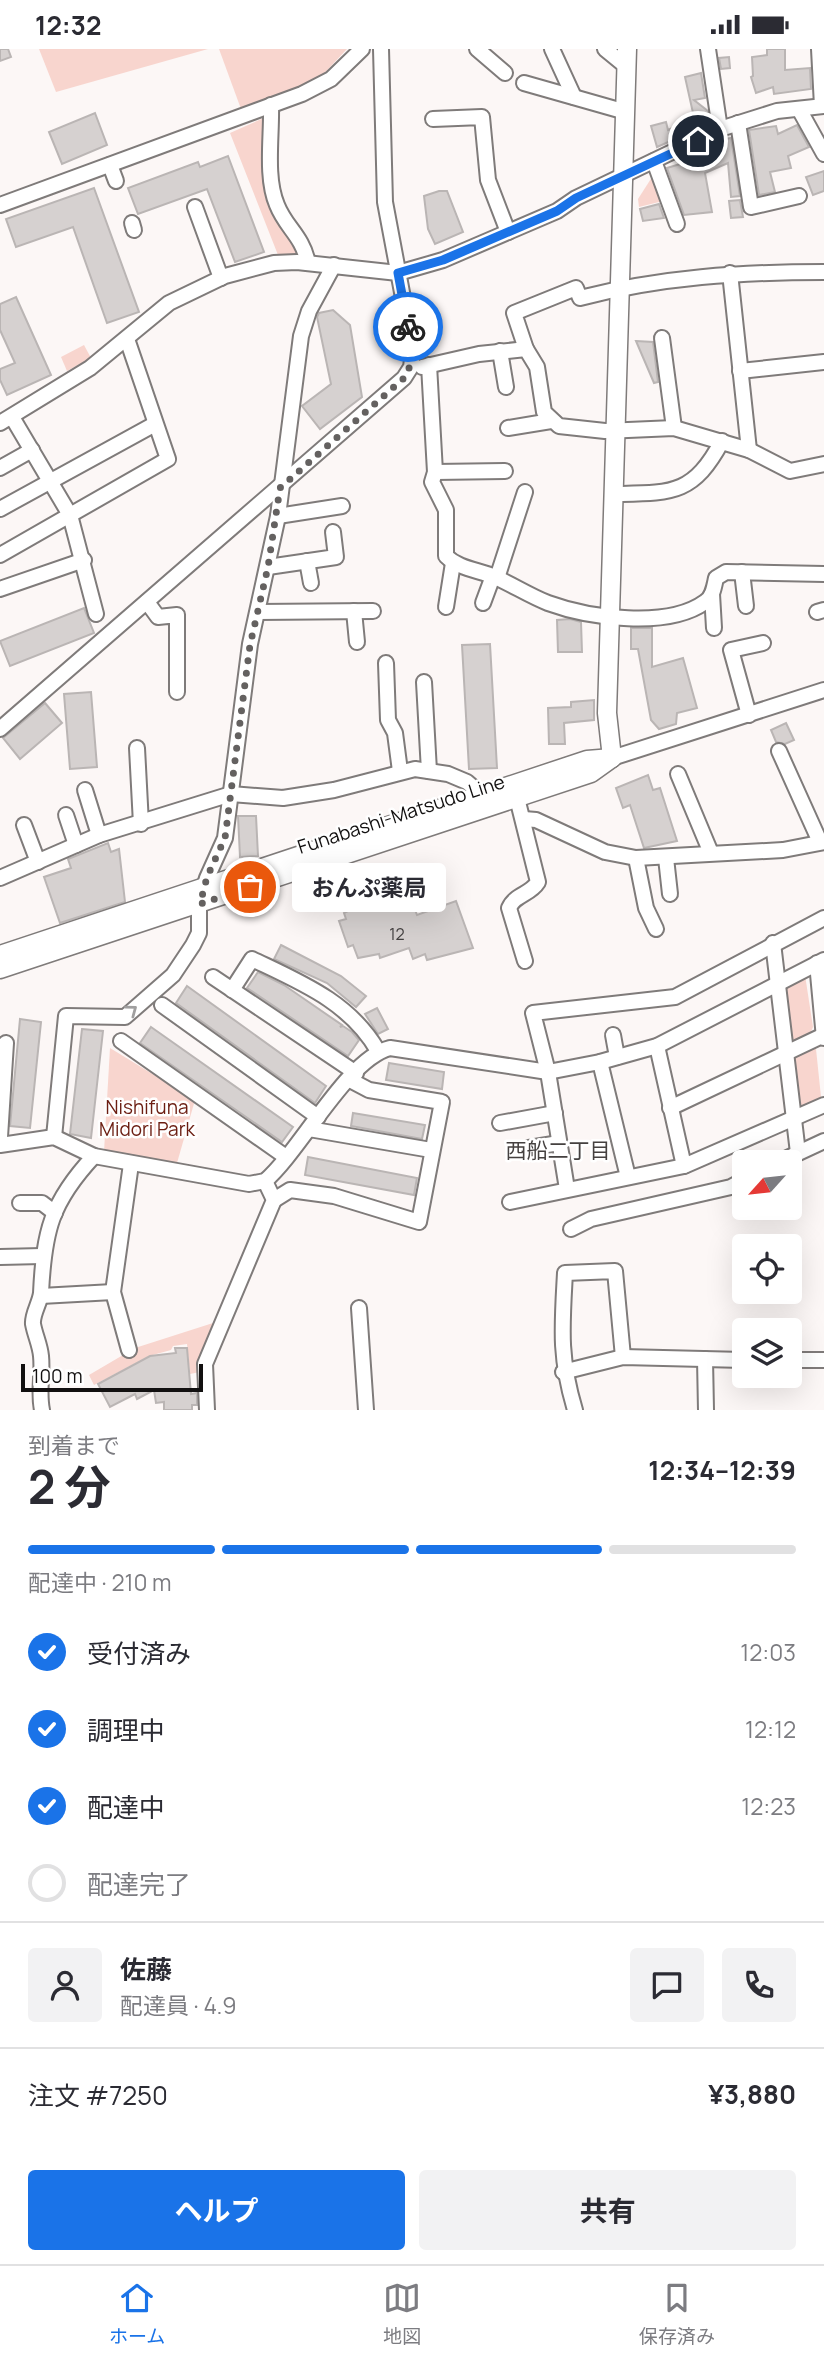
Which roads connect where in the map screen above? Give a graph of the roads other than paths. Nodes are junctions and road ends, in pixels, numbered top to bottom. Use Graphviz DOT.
graph roads {
  1 [pos="362,49"];
  2 [pos="381,49"];
  3 [pos="477,49"];
  4 [pos="552,49"];
  5 [pos="606,49"];
  6 [pos="708,49"];
  7 [pos="819,49"];
  8 [pos="627,58"];
  9 [pos="505,73"];
  10 [pos="524,83"];
  11 [pos="574,97"];
  12 [pos="271,105"];
  13 [pos="823,106"];
  14 [pos="799,109"];
  15 [pos="626,112"];
  16 [pos="433,119"];
  17 [pos="738,123"];
  18 [pos="720,129"];
  19 [pos="824,154"];
  20 [pos="654,162"];
  21 [pos="110,165"];
  22 [pos="624,174"];
  23 [pos="116,181"];
  24 [pos="799,196"];
  25 [pos="0,205"];
  26 [pos="195,207"];
  27 [pos="677,224"];
  28 [pos="508,232"];
  29 [pos="308,263"];
  30 [pos="334,265"];
  31 [pos="824,272"];
  32 [pos="398,273"];
  33 [pos="730,274"];
  34 [pos="221,278"];
  35 [pos="618,288"];
  36 [pos="662,338"];
  37 [pos="127,339"];
  38 [pos="526,349"];
  39 [pos="500,351"];
  40 [pos="824,362"];
  41 [pos="429,365"];
  42 [pos="411,367"];
  43 [pos="740,371"];
  44 [pos="506,387"];
  45 [pos="6,420"];
  46 [pos="551,421"];
  47 [pos="155,423"];
  48 [pos="508,428"];
  49 [pos="674,428"];
  50 [pos="616,431"];
  51 [pos="722,441"];
  52 [pos="32,450"];
  53 [pos="749,450"];
  54 [pos="824,464"];
  55 [pos="0,468"];
  56 [pos="505,471"];
  57 [pos="435,472"];
  58 [pos="50,480"];
  59 [pos="280,488"];
  60 [pos="525,492"];
  61 [pos="615,494"];
  62 [pos="342,506"];
  63 [pos="0,509"];
  64 [pos="70,515"];
  65 [pos="278,516"];
  66 [pos="333,532"];
  67 [pos="0,555"];
  68 [pos="84,560"];
  69 [pos="307,561"];
  70 [pos="453,563"];
  71 [pos="268,567"];
  72 [pos="742,572"];
  73 [pos="824,574"];
  74 [pos="495,577"];
  75 [pos="311,583"];
  76 [pos="0,589"];
  77 [pos="712,594"];
  78 [pos="147,603"];
  79 [pos="483,603"];
  80 [pos="746,606"];
  81 [pos="446,607"];
  82 [pos="354,611"];
  83 [pos="373,611"];
  84 [pos="258,612"];
  85 [pos="96,614"];
  86 [pos="612,618"];
  87 [pos="714,628"];
  88 [pos="357,642"];
  89 [pos="763,643"];
  90 [pos="386,663"];
  91 [pos="424,682"];
  92 [pos="824,690"];
  93 [pos="177,692"];
  94 [pos="749,715"];
  95 [pos="0,729"];
  96 [pos="137,748"];
  97 [pos="779,751"];
  98 [pos="612,758"];
  99 [pos="400,771"];
  100 [pos="429,771"];
  101 [pos="678,774"];
  102 [pos="85,790"];
  103 [pos="231,795"];
  104 [pos="477,797"];
  105 [pos="517,798"];
  106 [pos="66,815"];
  107 [pos="524,819"];
  108 [pos="141,824"];
  109 [pos="24,825"];
  110 [pos="99,835"];
  111 [pos="822,842"];
  112 [pos="76,845"];
  113 [pos="711,853"];
  114 [pos="666,857"];
  115 [pos="636,858"];
  116 [pos="38,862"];
  117 [pos="2,872"];
  118 [pos="670,894"];
  119 [pos="202,897"];
  120 [pos="824,919"];
  121 [pos="656,929"];
  122 [pos="774,943"];
  123 [pos="0,955"];
  124 [pos="525,961"];
  125 [pos="821,962"];
  126 [pos="0,969"];
  127 [pos="213,977"];
  128 [pos="778,984"];
  129 [pos="232,990"];
  130 [pos="162,1005"];
  131 [pos="613,1035"];
  132 [pos="824,1036"];
  133 [pos="121,1041"];
  134 [pos="6,1043"];
  135 [pos="657,1046"];
  136 [pos="378,1051"];
  137 [pos="787,1053"];
  138 [pos="617,1057"];
  139 [pos="600,1062"];
  140 [pos="548,1072"];
  141 [pos="353,1077"];
  142 [pos="824,1105"];
  143 [pos="670,1108"];
  144 [pos="555,1113"];
  145 [pos="795,1119"];
  146 [pos="314,1123"];
  147 [pos="500,1123"];
  148 [pos="0,1137"];
  149 [pos="54,1137"];
  150 [pos="824,1141"];
  151 [pos="559,1143"];
  152 [pos="0,1145"];
  153 [pos="529,1148"];
  154 [pos="431,1150"];
  155 [pos="798,1150"];
  156 [pos="802,1151"];
  157 [pos="94,1156"];
  158 [pos="286,1157"];
  159 [pos="131,1164"];
  160 [pos="684,1166"];
  161 [pos="628,1177"];
  162 [pos="265,1181"];
  163 [pos="732,1186"];
  164 [pos="567,1189"];
  165 [pos="274,1200"];
  166 [pos="510,1202"];
  167 [pos="20,1203"];
  168 [pos="55,1213"];
  169 [pos="571,1229"];
  170 [pos="42,1256"];
  171 [pos="0,1257"];
  172 [pos="113,1292"];
  173 [pos="41,1296"];
  174 [pos="359,1308"];
  175 [pos="129,1350"];
  176 [pos="623,1357"];
  177 [pos="705,1359"];
  178 [pos="732,1360"];
  179 [pos="802,1360"];
  180 [pos="824,1360"];
  181 [pos="563,1372"];
  182 [pos="42,1410"];
  183 [pos="207,1410"];
  184 [pos="366,1410"];
  185 [pos="575,1410"];
  186 [pos="706,1410"];
  1 -- 12 [label="street"];
  2 -- 32 [label="street"];
  3 -- 9 [label="street"];
  4 -- 11 [label="street"];
  5 -- 8 [label="street"];
  6 -- 18 [label="street"];
  7 -- 13 [label="street"];
  8 -- 15 [label="main road"];
  10 -- 11 [label="street"];
  11 -- 15 [label="street"];
  12 -- 21 [label="street"];
  12 -- 29 [label="street"];
  13 -- 14 [label="street"];
  14 -- 17 [label="street"];
  14 -- 19 [label="street"];
  15 -- 22 [label="main road"];
  16 -- 28 [label="street"];
  17 -- 18 [label="street"];
  17 -- 24 [label="street"];
  18 -- 20 [label="street"];
  20 -- 22 [label="street"];
  20 -- 27 [label="street"];
  21 -- 23 [label="street"];
  21 -- 25 [label="street"];
  22 -- 28 [label="street"];
  22 -- 35 [label="main road"];
  26 -- 34 [label="street"];
  28 -- 32 [label="street"];
  29 -- 30 [label="street"];
  29 -- 34 [label="street"];
  30 -- 32 [label="street"];
  30 -- 59 [label="street"];
  31 -- 33 [label="street"];
  32 -- 42 [label="street"];
  33 -- 35 [label="street"];
  33 -- 43 [label="street"];
  34 -- 37 [label="street"];
  35 -- 38 [label="street"];
  35 -- 50 [label="main road"];
  36 -- 49 [label="street"];
  37 -- 45 [label="street"];
  37 -- 47 [label="street"];
  38 -- 39 [label="street"];
  38 -- 46 [label="street"];
  39 -- 41 [label="street"];
  39 -- 44 [label="street"];
  40 -- 43 [label="street"];
  41 -- 42 [label="street"];
  41 -- 57 [label="street"];
  42 -- 59 [label="street"];
  43 -- 53 [label="street"];
  45 -- 52 [label="street"];
  46 -- 48 [label="street"];
  46 -- 50 [label="street"];
  47 -- 58 [label="street"];
  47 -- 64 [label="street"];
  49 -- 50 [label="street"];
  49 -- 51 [label="street"];
  50 -- 61 [label="main road"];
  51 -- 53 [label="street"];
  51 -- 61 [label="street"];
  52 -- 55 [label="street"];
  52 -- 58 [label="street"];
  53 -- 54 [label="street"];
  56 -- 57 [label="street"];
  57 -- 70 [label="street"];
  58 -- 63 [label="street"];
  58 -- 64 [label="street"];
  59 -- 65 [label="street"];
  59 -- 78 [label="street"];
  60 -- 74 [label="street"];
  61 -- 86 [label="main road"];
  62 -- 65 [label="street"];
  64 -- 67 [label="street"];
  64 -- 68 [label="street"];
  65 -- 71 [label="street"];
  66 -- 69 [label="street"];
  68 -- 76 [label="street"];
  68 -- 85 [label="street"];
  69 -- 71 [label="street"];
  69 -- 75 [label="street"];
  70 -- 74 [label="street"];
  70 -- 81 [label="street"];
  71 -- 84 [label="street"];
  72 -- 73 [label="street"];
  72 -- 77 [label="street"];
  72 -- 80 [label="street"];
  74 -- 79 [label="street"];
  74 -- 86 [label="street"];
  77 -- 86 [label="street"];
  77 -- 87 [label="street"];
  78 -- 93 [label="street"];
  78 -- 95 [label="street"];
  82 -- 83 [label="street"];
  82 -- 84 [label="street"];
  82 -- 88 [label="street"];
  84 -- 103 [label="street"];
  86 -- 98 [label="main road"];
  89 -- 94 [label="street"];
  90 -- 99 [label="street"];
  91 -- 100 [label="street"];
  92 -- 94 [label="street"];
  94 -- 98 [label="street"];
  96 -- 108 [label="street"];
  97 -- 111 [label="street"];
  98 -- 104 [label="main road, Funabashi-Matsudo Line"];
  98 -- 105 [label="main road, Funabashi-Matsudo Line"];
  99 -- 100 [label="street"];
  99 -- 103 [label="street"];
  100 -- 104 [label="street"];
  101 -- 113 [label="street"];
  102 -- 110 [label="street"];
  103 -- 108 [label="street"];
  103 -- 119 [label="street"];
  104 -- 119 [label="main road, Funabashi-Matsudo Line"];
  105 -- 107 [label="street"];
  105 -- 119 [label="main road, Funabashi-Matsudo Line"];
  106 -- 112 [label="street"];
  107 -- 115 [label="street"];
  107 -- 124 [label="street"];
  108 -- 110 [label="street"];
  109 -- 116 [label="street"];
  110 -- 112 [label="street"];
  111 -- 113 [label="street"];
  112 -- 116 [label="street"];
  113 -- 114 [label="street"];
  114 -- 115 [label="street"];
  114 -- 118 [label="street"];
  115 -- 121 [label="street"];
  116 -- 117 [label="street"];
  119 -- 123 [label="main road, Funabashi-Matsudo Line"];
  119 -- 126 [label="main road, Funabashi-Matsudo Line"];
  149 -- 119 [label="street, one-way"];
  120 -- 122 [label="street"];
  122 -- 128 [label="street"];
  122 -- 140 [label="street"];
  125 -- 128 [label="street"];
  125 -- 132 [label="street"];
  127 -- 129 [label="street"];
  128 -- 135 [label="street"];
  128 -- 137 [label="street"];
  129 -- 136 [label="street"];
  129 -- 141 [label="street"];
  130 -- 146 [label="street"];
  131 -- 138 [label="street"];
  132 -- 137 [label="street"];
  133 -- 158 [label="street"];
  134 -- 148 [label="street"];
  135 -- 138 [label="street"];
  135 -- 143 [label="street"];
  136 -- 140 [label="street"];
  136 -- 141 [label="street"];
  137 -- 143 [label="street"];
  137 -- 145 [label="street"];
  138 -- 139 [label="street"];
  139 -- 140 [label="street"];
  139 -- 161 [label="street"];
  140 -- 144 [label="street"];
  141 -- 146 [label="street"];
  141 -- 154 [label="street"];
  142 -- 145 [label="street"];
  143 -- 160 [label="street"];
  144 -- 147 [label="street"];
  144 -- 151 [label="street"];
  145 -- 155 [label="street"];
  145 -- 160 [label="street"];
  146 -- 154 [label="street"];
  146 -- 158 [label="street"];
  149 -- 152 [label="street"];
  149 -- 157 [label="street"];
  150 -- 156 [label="street"];
  151 -- 153 [label="street"];
  151 -- 164 [label="street"];
  154 -- 165 [label="street"];
  157 -- 159 [label="street"];
  157 -- 168 [label="street"];
  158 -- 162 [label="street"];
  159 -- 162 [label="street"];
  159 -- 172 [label="street"];
  160 -- 161 [label="street"];
  161 -- 164 [label="street"];
  162 -- 165 [label="street"];
  163 -- 169 [label="street"];
  164 -- 166 [label="street"];
  165 -- 183 [label="street"];
  167 -- 168 [label="street"];
  168 -- 170 [label="street"];
  170 -- 171 [label="street"];
  170 -- 173 [label="street"];
  172 -- 173 [label="street"];
  172 -- 175 [label="street"];
  173 -- 182 [label="street"];
  174 -- 184 [label="street"];
  176 -- 177 [label="street"];
  176 -- 181 [label="street"];
  176 -- 181 [label="street"];
  177 -- 178 [label="street"];
  177 -- 186 [label="street"];
  179 -- 180 [label="street"];
  181 -- 185 [label="street"];
}
